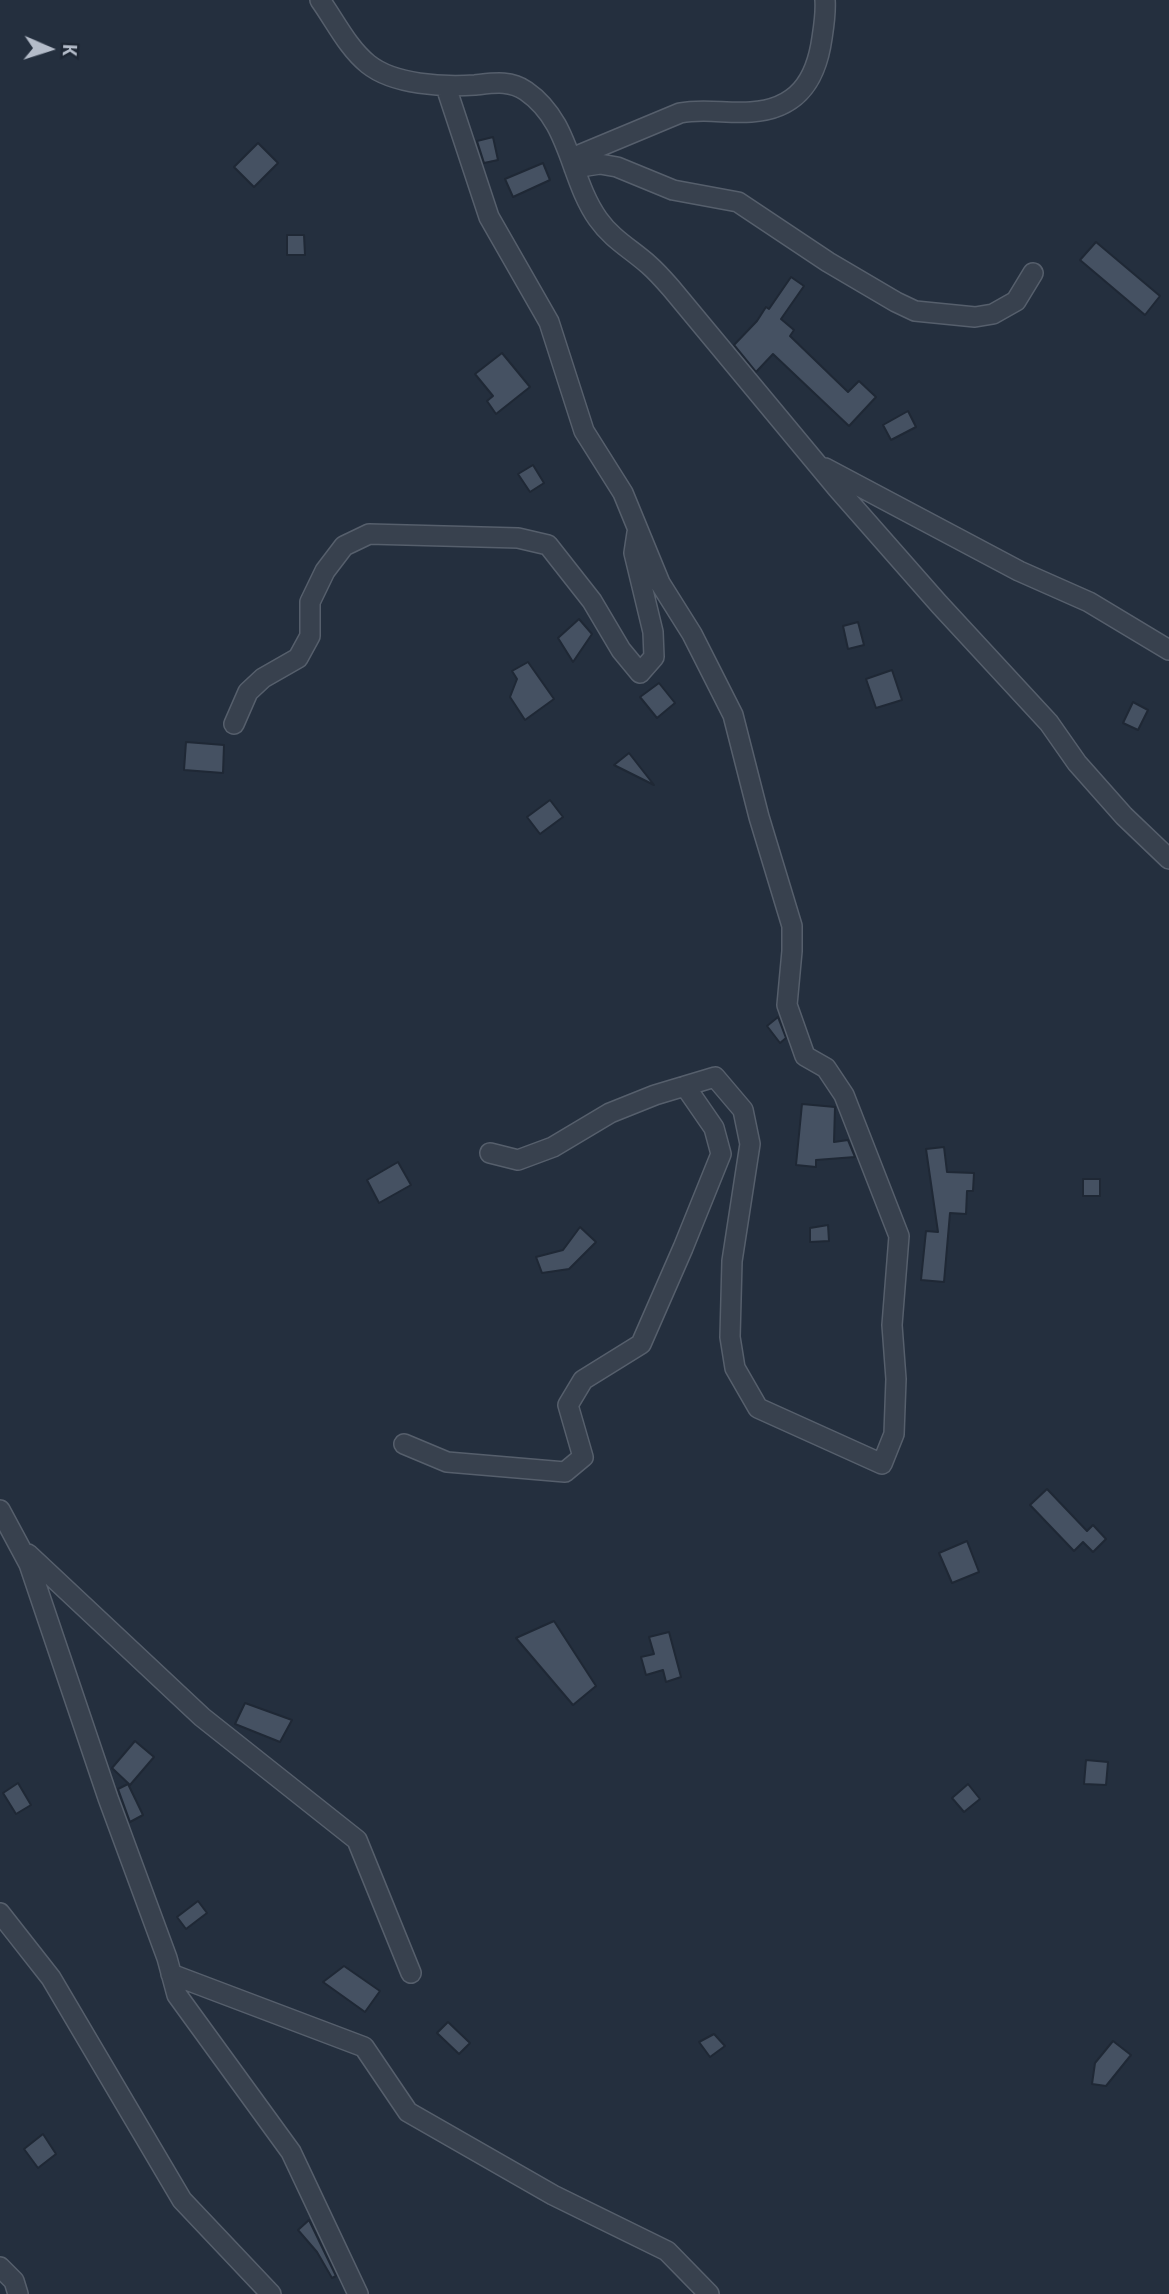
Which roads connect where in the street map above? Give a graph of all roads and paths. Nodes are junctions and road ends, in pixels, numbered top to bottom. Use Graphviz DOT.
graph roads {
  1 [pos="320,0"];
  2 [pos="825,0"];
  3 [pos="446,86"];
  4 [pos="573,163"];
  5 [pos="1032,273"];
  6 [pos="815,462"];
  7 [pos="638,528"];
  8 [pos="1169,650"];
  9 [pos="234,724"];
  10 [pos="1169,859"];
  11 [pos="685,1086"];
  12 [pos="491,1153"];
  13 [pos="404,1444"];
  14 [pos="0,1510"];
  15 [pos="19,1546"];
  16 [pos="0,1913"];
  17 [pos="411,1973"];
  18 [pos="171,1974"];
  19 [pos="0,2267"];
  20 [pos="18,2294"];
  21 [pos="271,2294"];
  22 [pos="358,2294"];
  23 [pos="709,2294"];
  1 -- 3 [label="street"];
  2 -- 4 [label="street"];
  3 -- 4 [label="street"];
  3 -- 7 [label="street"];
  4 -- 5 [label="street"];
  4 -- 6 [label="street"];
  6 -- 8 [label="street"];
  6 -- 10 [label="street"];
  7 -- 9 [label="street"];
  7 -- 11 [label="street"];
  11 -- 12 [label="street"];
  11 -- 13 [label="street"];
  14 -- 15 [label="street"];
  15 -- 17 [label="street"];
  15 -- 18 [label="street"];
  16 -- 21 [label="street"];
  18 -- 22 [label="street"];
  18 -- 23 [label="street"];
  19 -- 20 [label="street"];
}
